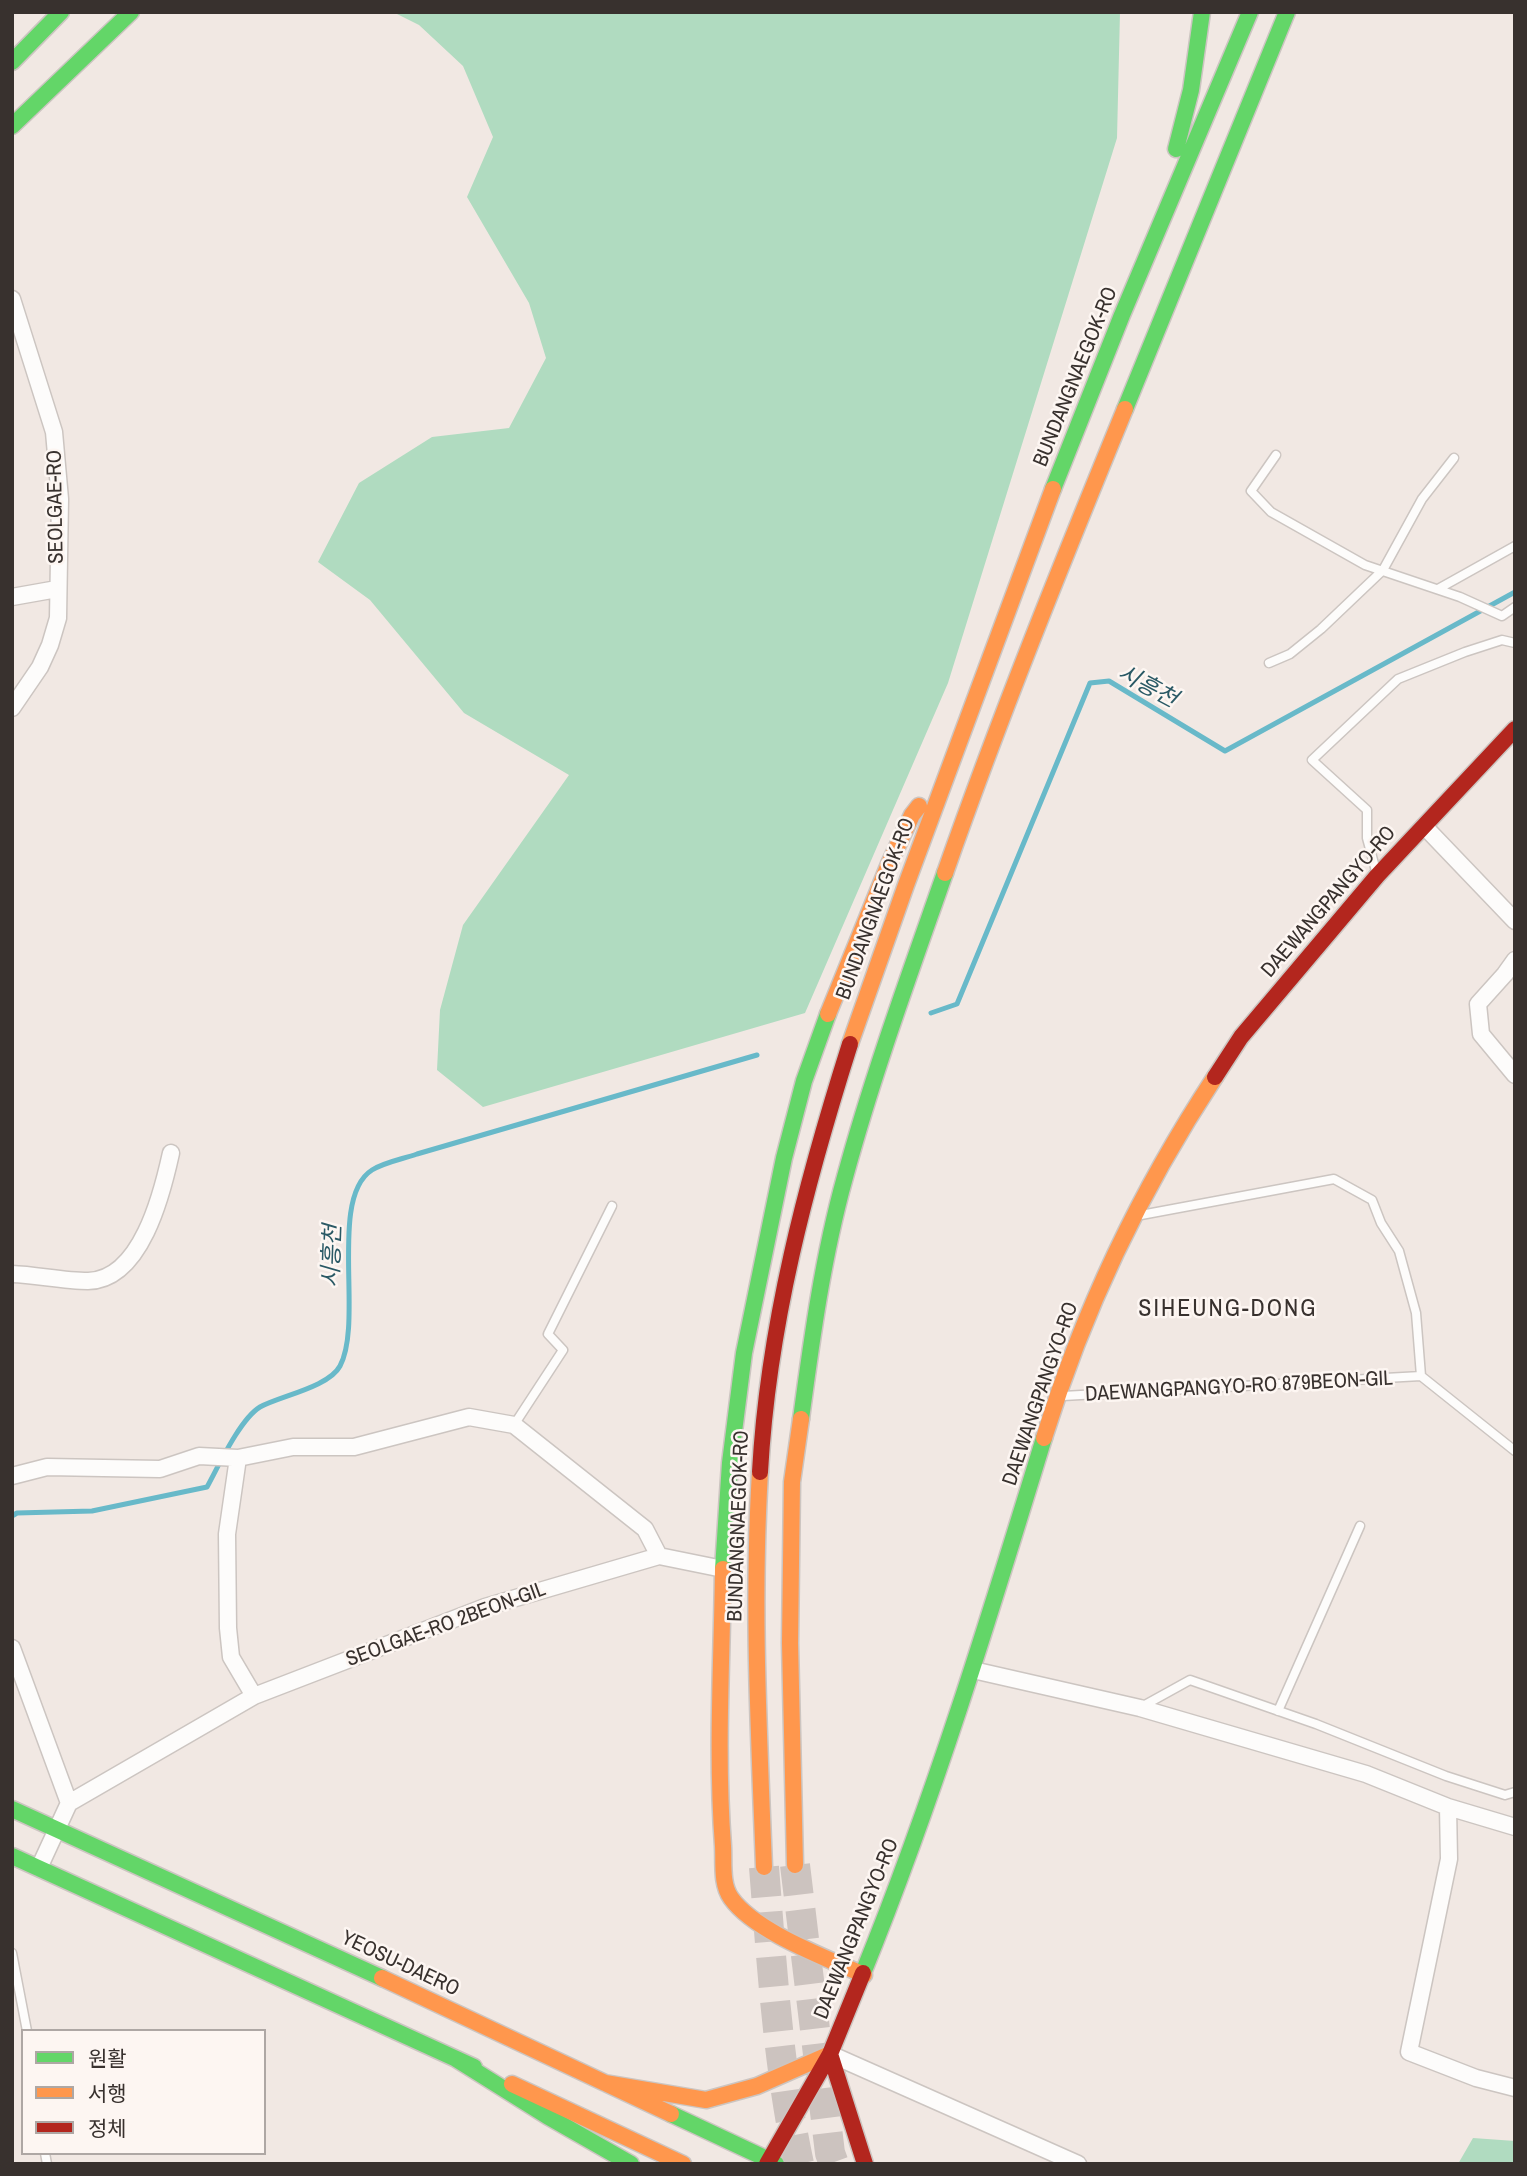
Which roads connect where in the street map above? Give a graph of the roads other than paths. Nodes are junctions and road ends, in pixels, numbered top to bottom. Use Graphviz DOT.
graph roads {
  1 [pos="61,12"];
  2 [pos="131,12"];
  3 [pos="1202,12"];
  4 [pos="1250,12"];
  5 [pos="1287,12"];
  6 [pos="12,62"];
  7 [pos="12,126"];
  8 [pos="1149,255"];
  9 [pos="12,299"];
  10 [pos="1276,455"];
  11 [pos="1454,458"];
  12 [pos="1515,546"];
  13 [pos="1382,570"];
  14 [pos="57,589"];
  15 [pos="1438,589"];
  16 [pos="12,597"];
  17 [pos="1515,607"];
  18 [pos="1515,643"];
  19 [pos="1269,663"];
  20 [pos="12,708"];
  21 [pos="1515,729"];
  22 [pos="952,761"];
  23 [pos="1424,826"];
  24 [pos="1377,876"];
  25 [pos="1515,921"];
  26 [pos="1515,960"];
  27 [pos="1515,1075"];
  28 [pos="171,1153"];
  29 [pos="611,1206"];
  30 [pos="1135,1216"];
  31 [pos="12,1273"];
  32 [pos="1422,1377"];
  33 [pos="1058,1397"];
  34 [pos="514,1425"];
  35 [pos="1515,1451"];
  36 [pos="237,1458"];
  37 [pos="12,1476"];
  38 [pos="1360,1526"];
  39 [pos="659,1556"];
  40 [pos="723,1569"];
  41 [pos="12,1647"];
  42 [pos="973,1671"];
  43 [pos="254,1696"];
  44 [pos="1140,1708"];
  45 [pos="1279,1711"];
  46 [pos="1515,1792"];
  47 [pos="69,1803"];
  48 [pos="1448,1807"];
  49 [pos="12,1809"];
  50 [pos="1515,1827"];
  51 [pos="57,1829"];
  52 [pos="12,1856"];
  53 [pos="796,1865"];
  54 [pos="764,1867"];
  55 [pos="38,1868"];
  56 [pos="12,1953"];
  57 [pos="864,1975"];
  58 [pos="27,2029"];
  59 [pos="830,2054"];
  60 [pos="456,2059"];
  61 [pos="605,2082"];
  62 [pos="1515,2088"];
  63 [pos="771,2162"];
  64 [pos="631,2164"];
  65 [pos="683,2164"];
  66 [pos="865,2164"];
  67 [pos="1078,2164"];
  1 -- 6 [label="main road"];
  2 -- 7 [label="main road"];
  3 -- 8 [label="main road"];
  4 -- 8 [label="main road, BUNDANGNAEGOK-RO"];
  5 -- 53 [label="main road"];
  8 -- 22 [label="main road, BUNDANGNAEGOK-RO"];
  9 -- 14 [label="street, SEOLGAE-RO"];
  10 -- 13 [label="lane"];
  11 -- 13 [label="lane"];
  12 -- 15 [label="lane"];
  13 -- 15 [label="lane"];
  13 -- 19 [label="lane"];
  14 -- 16 [label="street"];
  14 -- 20 [label="street, SEOLGAE-RO"];
  15 -- 17 [label="lane"];
  18 -- 24 [label="lane"];
  21 -- 23 [label="main road, DAEWANGPANGYO-RO"];
  22 -- 40 [label="main road"];
  22 -- 54 [label="main road, BUNDANGNAEGOK-RO"];
  23 -- 24 [label="main road, DAEWANGPANGYO-RO"];
  23 -- 25 [label="street"];
  24 -- 30 [label="main road, DAEWANGPANGYO-RO"];
  26 -- 27 [label="street"];
  28 -- 31 [label="street"];
  29 -- 34 [label="lane"];
  30 -- 32 [label="lane, DAEWANGPANGYO-RO 879BEON-GIL"];
  30 -- 33 [label="main road, DAEWANGPANGYO-RO"];
  32 -- 33 [label="lane, DAEWANGPANGYO-RO 879BEON-GIL"];
  32 -- 35 [label="lane, DAEWANGPANGYO-RO 879BEON-GIL"];
  33 -- 42 [label="main road, DAEWANGPANGYO-RO"];
  34 -- 36 [label="street"];
  34 -- 39 [label="street"];
  36 -- 37 [label="street"];
  36 -- 43 [label="street"];
  38 -- 45 [label="lane"];
  39 -- 40 [label="street, SEOLGAE-RO 2BEON-GIL"];
  39 -- 43 [label="street, SEOLGAE-RO 2BEON-GIL"];
  40 -- 57 [label="main road"];
  41 -- 47 [label="street"];
  42 -- 44 [label="street"];
  42 -- 57 [label="main road, DAEWANGPANGYO-RO"];
  43 -- 47 [label="street, SEOLGAE-RO 2BEON-GIL"];
  44 -- 45 [label="lane"];
  44 -- 48 [label="street"];
  45 -- 46 [label="lane"];
  47 -- 51 [label="street"];
  48 -- 50 [label="street"];
  48 -- 62 [label="street"];
  49 -- 51 [label="main road, YEOSU-DAERO"];
  51 -- 55 [label="street"];
  51 -- 61 [label="main road, YEOSU-DAERO"];
  52 -- 55 [label="main road"];
  55 -- 60 [label="main road"];
  56 -- 58 [label="lane"];
  57 -- 59 [label="main road, DAEWANGPANGYO-RO"];
  59 -- 61 [label="main road"];
  59 -- 63 [label="main road, DAEWANGPANGYO-RO"];
  59 -- 66 [label="main road"];
  59 -- 67 [label="street"];
  60 -- 64 [label="main road"];
  60 -- 65 [label="main road"];
  61 -- 63 [label="main road, YEOSU-DAERO"];
}
